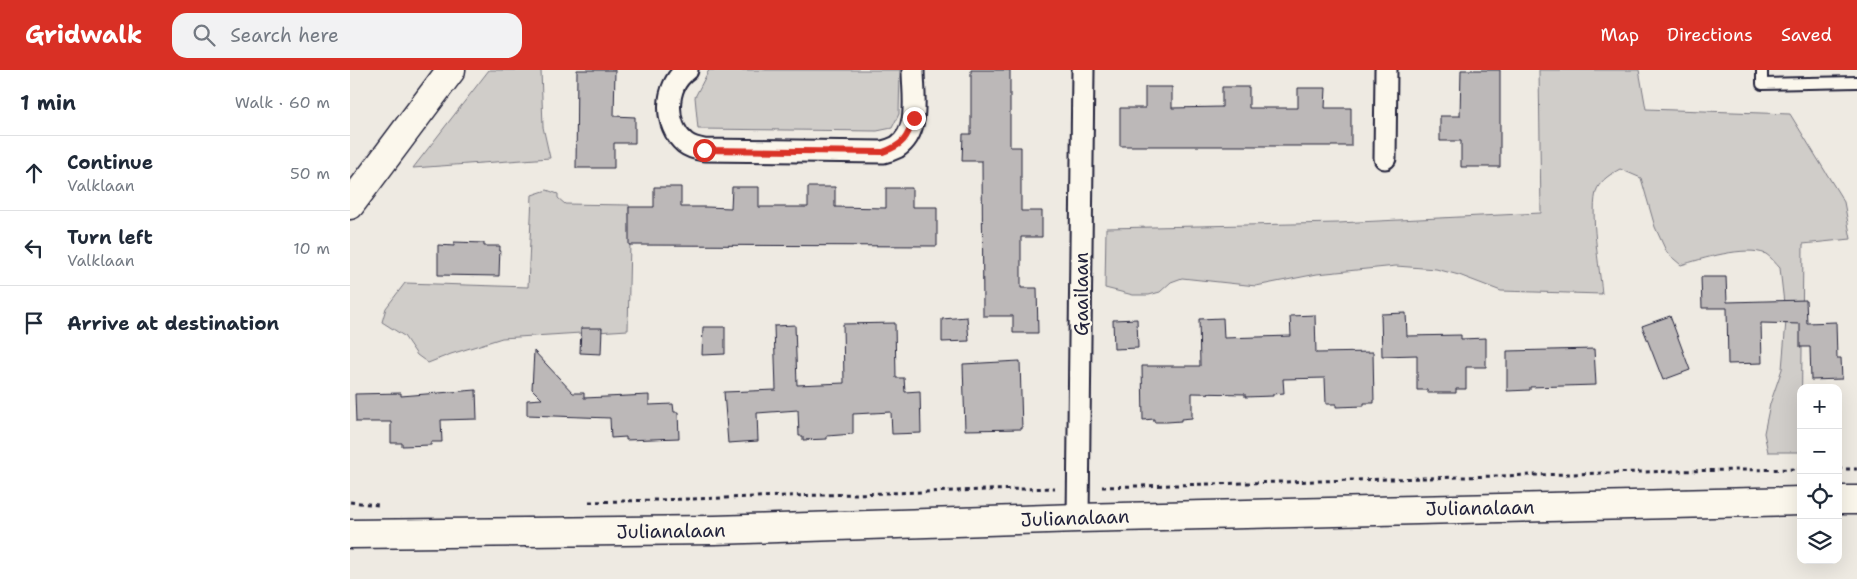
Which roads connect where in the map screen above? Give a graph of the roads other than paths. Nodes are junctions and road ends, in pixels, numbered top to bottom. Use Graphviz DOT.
graph roads {
  1 [pos="451,70"];
  2 [pos="687,70"];
  3 [pos="913,70"];
  4 [pos="1083,70"];
  5 [pos="1386,70"];
  6 [pos="1762,70"];
  7 [pos="1857,82"];
  8 [pos="1385,158"];
  9 [pos="350,206"];
  10 [pos="1842,500"];
  11 [pos="1857,500"];
  12 [pos="1797,501"];
  13 [pos="1078,518"];
  14 [pos="350,534"];
  1 -- 9 [label="street"];
  2 -- 3 [label="street"];
  4 -- 13 [label="street, Gaailaan"];
  5 -- 8 [label="street"];
  6 -- 7 [label="lane"];
  10 -- 11 [label="street"];
  12 -- 13 [label="street, Julianalaan"];
  13 -- 14 [label="street, Julianalaan"];
}
